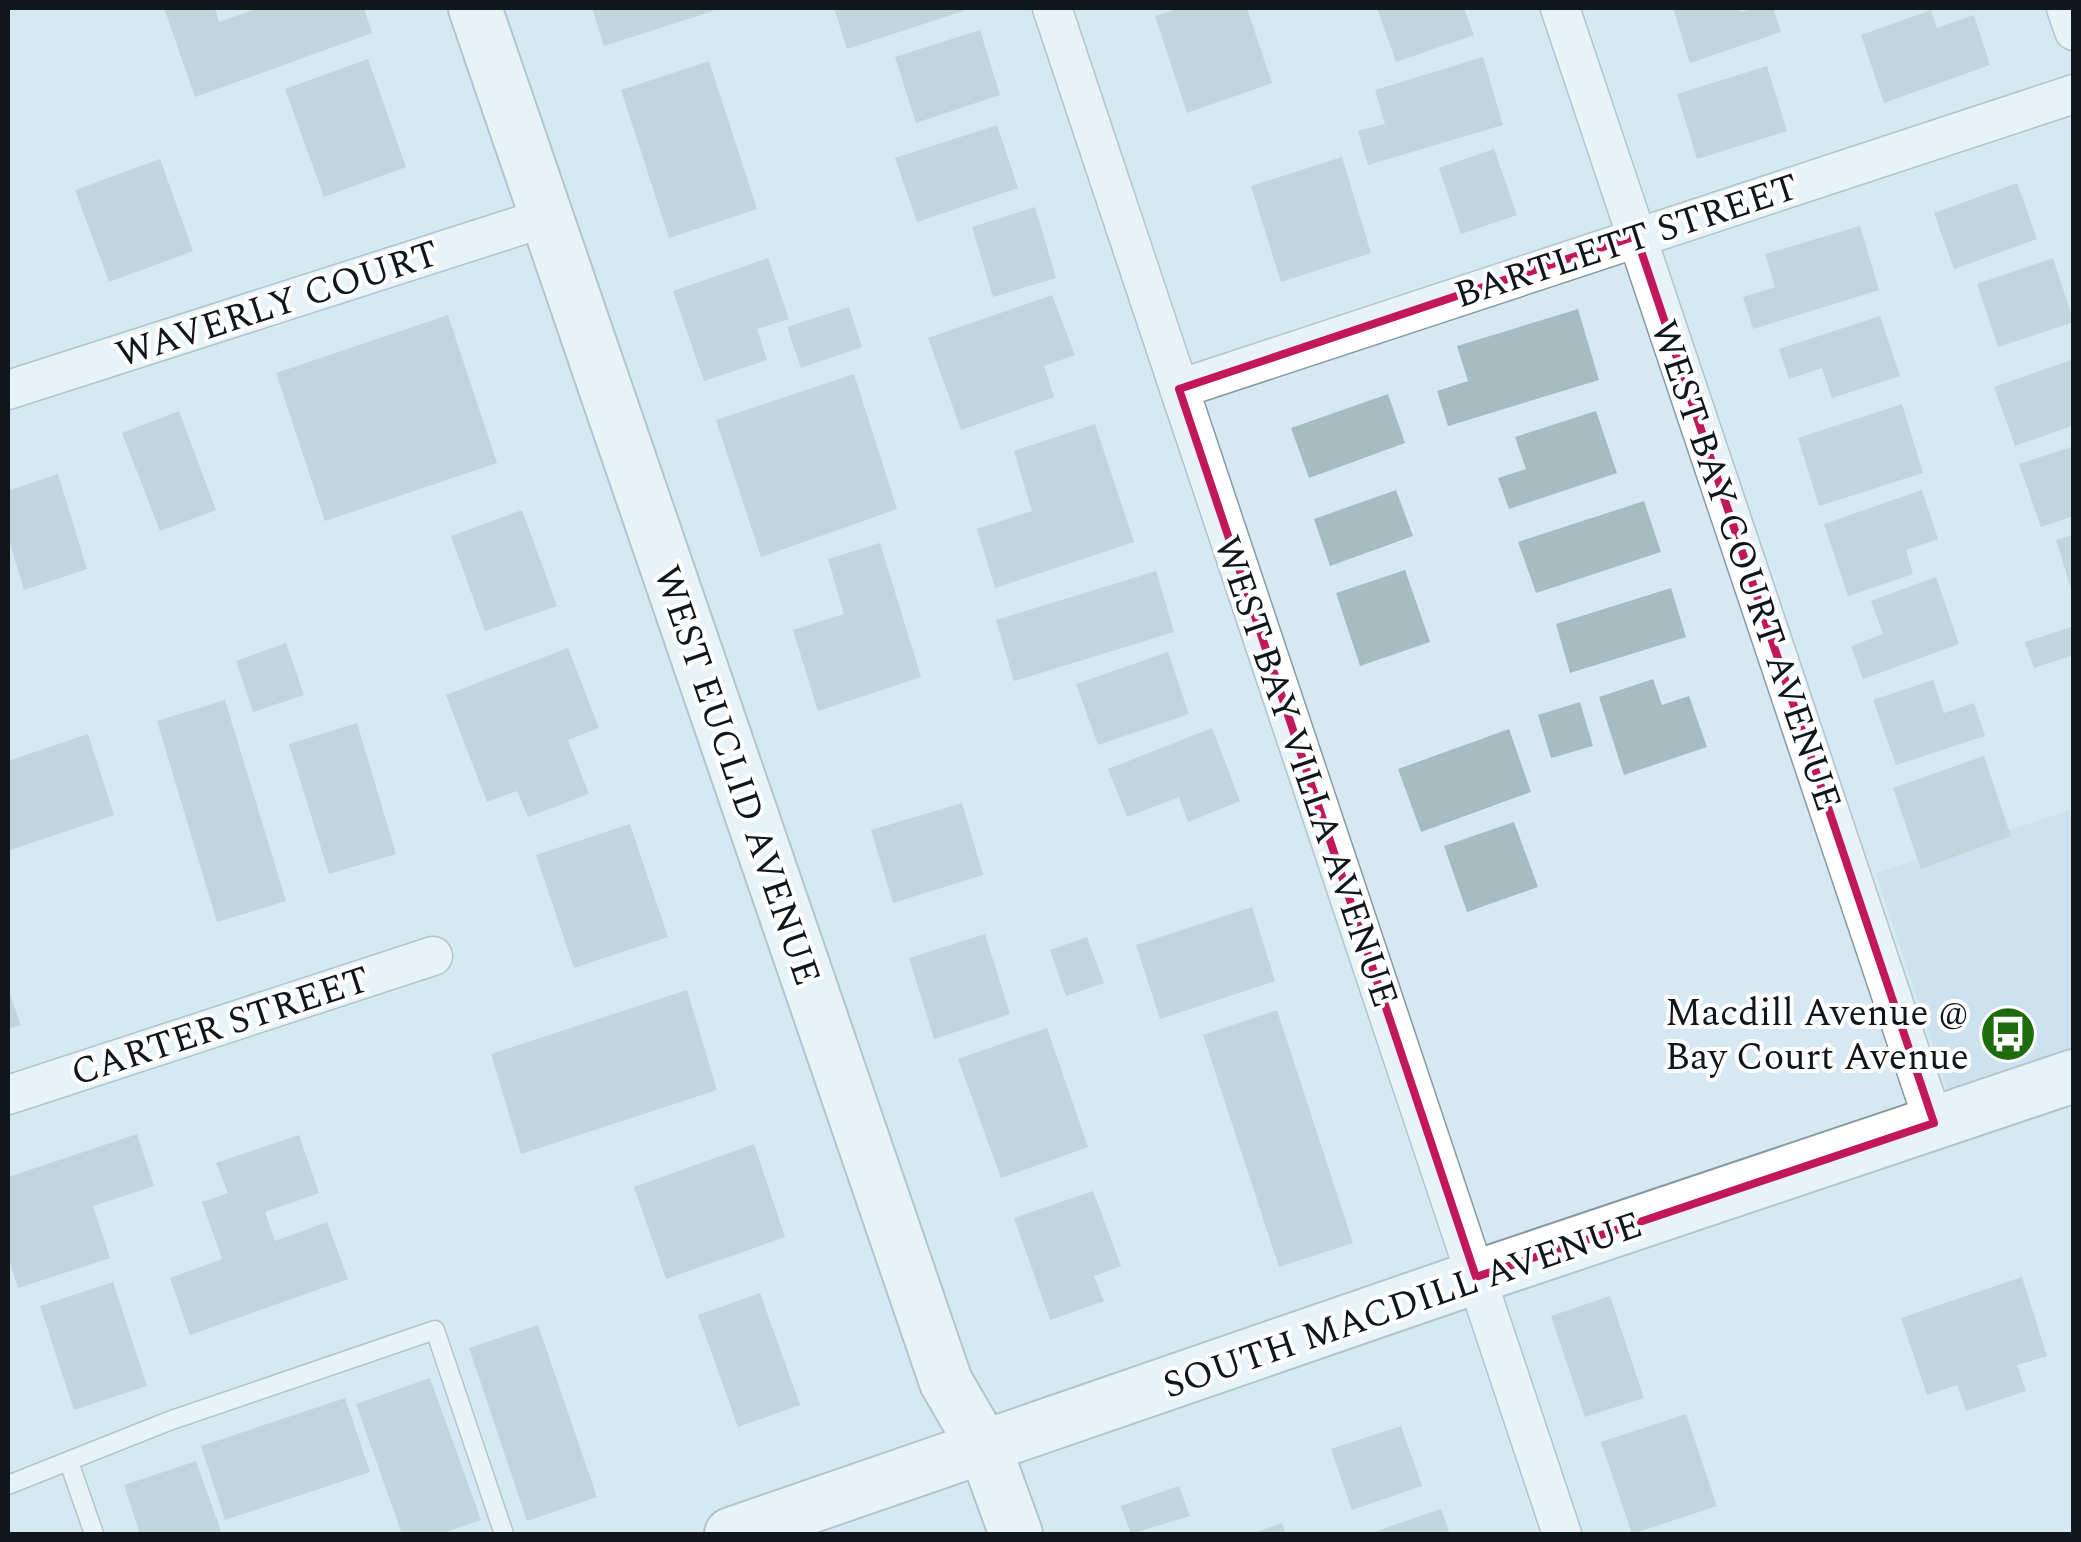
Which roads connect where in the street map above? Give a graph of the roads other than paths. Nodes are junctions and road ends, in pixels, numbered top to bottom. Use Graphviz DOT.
graph roads {
  1 [pos="475,8"];
  2 [pos="1052,8"];
  3 [pos="1560,8"];
  4 [pos="2066,8"];
  5 [pos="2074,31"];
  6 [pos="2074,94"];
  7 [pos="547,216"];
  8 [pos="1636,236"];
  9 [pos="1178,389"];
  10 [pos="8,390"];
  11 [pos="433,956"];
  12 [pos="2074,1076"];
  13 [pos="8,1095"];
  14 [pos="1934,1123"];
  15 [pos="1476,1277"];
  16 [pos="986,1449"];
  17 [pos="69,1462"];
  18 [pos="8,1485"];
  19 [pos="94,1534"];
  20 [pos="504,1534"];
  21 [pos="731,1534"];
  22 [pos="1016,1534"];
  23 [pos="1562,1534"];
  1 -- 7 [label="street, WEST EUCLID AVENUE"];
  2 -- 9 [label="street, WEST BAY VILLA AVENUE"];
  3 -- 8 [label="street, WEST BAY COURT AVENUE"];
  4 -- 5 [label="street"];
  6 -- 8 [label="street, BARTLETT STREET"];
  7 -- 10 [label="street, WAVERLY COURT"];
  7 -- 16 [label="street, WEST EUCLID AVENUE"];
  8 -- 9 [label="street, BARTLETT STREET"];
  8 -- 14 [label="street, WEST BAY COURT AVENUE"];
  9 -- 15 [label="street, WEST BAY VILLA AVENUE"];
  11 -- 13 [label="street, CARTER STREET"];
  12 -- 14 [label="street, SOUTH MACDILL AVENUE"];
  14 -- 15 [label="street, SOUTH MACDILL AVENUE"];
  15 -- 16 [label="street, SOUTH MACDILL AVENUE"];
  15 -- 23 [label="street, WEST BAY VILLA AVENUE"];
  16 -- 21 [label="street, SOUTH MACDILL AVENUE"];
  16 -- 22 [label="street, WEST EUCLID AVENUE"];
  17 -- 18 [label="lane"];
  17 -- 19 [label="lane"];
  17 -- 20 [label="lane"];
}
